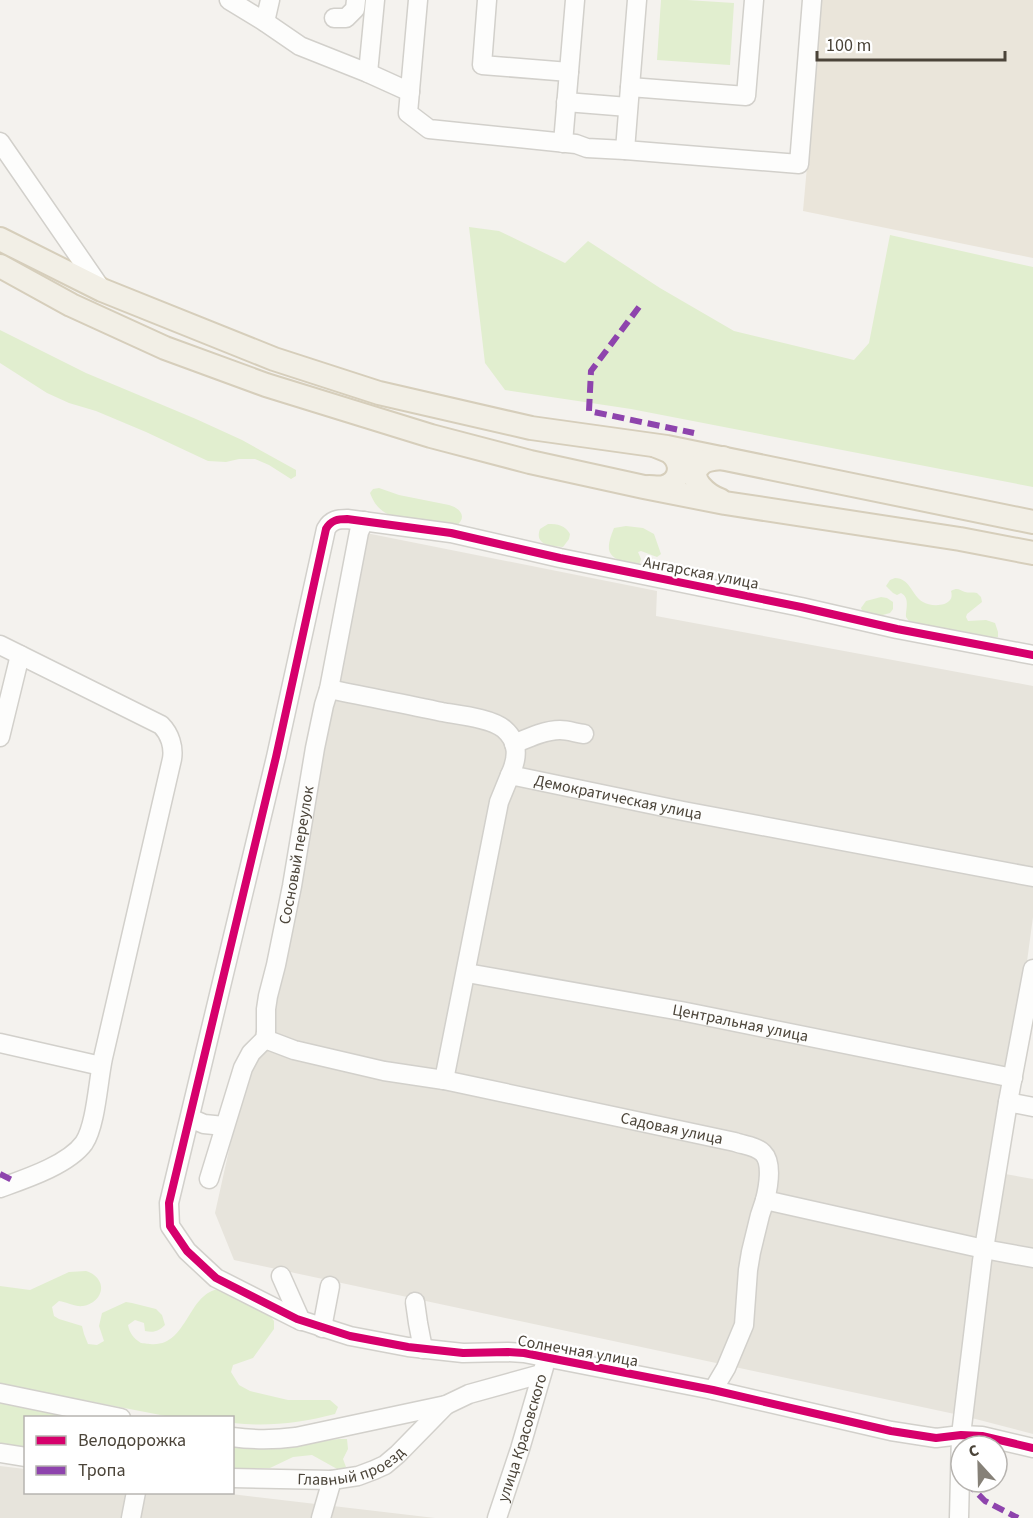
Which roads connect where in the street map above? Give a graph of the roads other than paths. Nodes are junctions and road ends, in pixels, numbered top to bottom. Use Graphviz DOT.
graph roads {
  1 [pos="229,0"];
  2 [pos="270,0"];
  3 [pos="356,0"];
  4 [pos="375,0"];
  5 [pos="417,0"];
  6 [pos="487,0"];
  7 [pos="575,0"];
  8 [pos="637,0"];
  9 [pos="753,0"];
  10 [pos="812,0"];
  11 [pos="334,18"];
  12 [pos="265,22"];
  13 [pos="569,72"];
  14 [pos="368,73"];
  15 [pos="630,87"];
  16 [pos="410,92"];
  17 [pos="566,102"];
  18 [pos="628,107"];
  19 [pos="0,142"];
  20 [pos="563,143"];
  21 [pos="625,150"];
  22 [pos="0,239"];
  23 [pos="0,266"];
  24 [pos="102,290"];
  25 [pos="654,445"];
  26 [pos="723,458"];
  27 [pos="644,487"];
  28 [pos="725,502"];
  29 [pos="364,521"];
  30 [pos="1033,522"];
  31 [pos="1033,554"];
  32 [pos="0,645"];
  33 [pos="20,654"];
  34 [pos="1033,656"];
  35 [pos="329,689"];
  36 [pos="584,734"];
  37 [pos="0,736"];
  38 [pos="514,744"];
  39 [pos="510,775"];
  40 [pos="1033,877"];
  41 [pos="1033,969"];
  42 [pos="466,973"];
  43 [pos="265,1039"];
  44 [pos="0,1043"];
  45 [pos="101,1066"];
  46 [pos="1013,1078"];
  47 [pos="444,1080"];
  48 [pos="1008,1102"];
  49 [pos="1033,1107"];
  50 [pos="190,1118"];
  51 [pos="224,1126"];
  52 [pos="208,1179"];
  53 [pos="0,1188"];
  54 [pos="765,1200"];
  55 [pos="170,1203"];
  56 [pos="984,1249"];
  57 [pos="1033,1258"];
  58 [pos="281,1276"];
  59 [pos="330,1286"];
  60 [pos="415,1302"];
  61 [pos="301,1321"];
  62 [pos="322,1328"];
  63 [pos="423,1349"];
  64 [pos="548,1357"];
  65 [pos="541,1374"];
  66 [pos="712,1390"];
  67 [pos="0,1393"];
  68 [pos="446,1405"];
  69 [pos="111,1416"];
  70 [pos="961,1434"];
  71 [pos="949,1436"];
  72 [pos="234,1437"];
  73 [pos="1009,1442"];
  74 [pos="1033,1448"];
  75 [pos="0,1453"];
  76 [pos="24,1457"];
  77 [pos="234,1478"];
  78 [pos="332,1480"];
  79 [pos="136,1494"];
  80 [pos="960,1494"];
  81 [pos="131,1518"];
  82 [pos="321,1518"];
  83 [pos="497,1518"];
  84 [pos="959,1518"];
  1 -- 12 [label="street"];
  2 -- 12 [label="street"];
  3 -- 11 [label="street"];
  4 -- 14 [label="street"];
  5 -- 16 [label="street"];
  6 -- 13 [label="street"];
  7 -- 13 [label="street"];
  8 -- 15 [label="street"];
  9 -- 15 [label="street"];
  10 -- 21 [label="street"];
  12 -- 14 [label="street"];
  13 -- 17 [label="street"];
  14 -- 16 [label="street"];
  15 -- 18 [label="street"];
  16 -- 20 [label="street"];
  17 -- 18 [label="street"];
  17 -- 20 [label="street"];
  18 -- 21 [label="street"];
  19 -- 24 [label="street"];
  20 -- 21 [label="street"];
  22 -- 24 [label="main road"];
  23 -- 27 [label="main road"];
  24 -- 25 [label="main road"];
  25 -- 26 [label="main road"];
  25 -- 27 [label="main road"];
  26 -- 28 [label="main road"];
  26 -- 30 [label="main road"];
  27 -- 28 [label="main road"];
  28 -- 31 [label="main road"];
  29 -- 34 [label="street, Ангарская улица"];
  29 -- 35 [label="street, Сосновый переулок"];
  29 -- 50 [label="street, Ангарская улица"];
  32 -- 33 [label="street"];
  33 -- 37 [label="street"];
  33 -- 45 [label="street"];
  35 -- 38 [label="street"];
  35 -- 43 [label="street, Сосновый переулок"];
  36 -- 38 [label="street"];
  38 -- 39 [label="street"];
  39 -- 40 [label="street, Демократическая улица"];
  39 -- 42 [label="street, Демократическая улица"];
  41 -- 46 [label="street"];
  42 -- 46 [label="street, Центральная улица"];
  42 -- 47 [label="street, Демократическая улица"];
  43 -- 47 [label="street, Садовая улица"];
  43 -- 51 [label="street"];
  44 -- 45 [label="street"];
  45 -- 53 [label="street"];
  46 -- 48 [label="street"];
  47 -- 54 [label="street, Садовая улица"];
  48 -- 49 [label="street"];
  48 -- 56 [label="street"];
  50 -- 51 [label="street"];
  50 -- 55 [label="street, Ангарская улица"];
  51 -- 52 [label="street"];
  54 -- 56 [label="street"];
  54 -- 66 [label="street"];
  55 -- 61 [label="street, Солнечная улица"];
  56 -- 57 [label="street"];
  56 -- 70 [label="street"];
  58 -- 61 [label="street"];
  59 -- 62 [label="street"];
  60 -- 63 [label="street"];
  61 -- 62 [label="street, Солнечная улица"];
  62 -- 63 [label="street, Солнечная улица"];
  63 -- 64 [label="street, Солнечная улица"];
  64 -- 65 [label="street, улица Красовского"];
  64 -- 66 [label="street, Солнечная улица"];
  65 -- 68 [label="street"];
  65 -- 83 [label="street, улица Красовского"];
  66 -- 71 [label="street, Солнечная улица"];
  67 -- 69 [label="street"];
  68 -- 72 [label="street"];
  68 -- 78 [label="street, Главный проезд"];
  73 -- 74 [label="street, Солнечная улица"];
  75 -- 76 [label="street"];
  77 -- 78 [label="street, Главный проезд"];
  78 -- 82 [label="street"];
  79 -- 81 [label="street"];
  80 -- 84 [label="street"];
}
